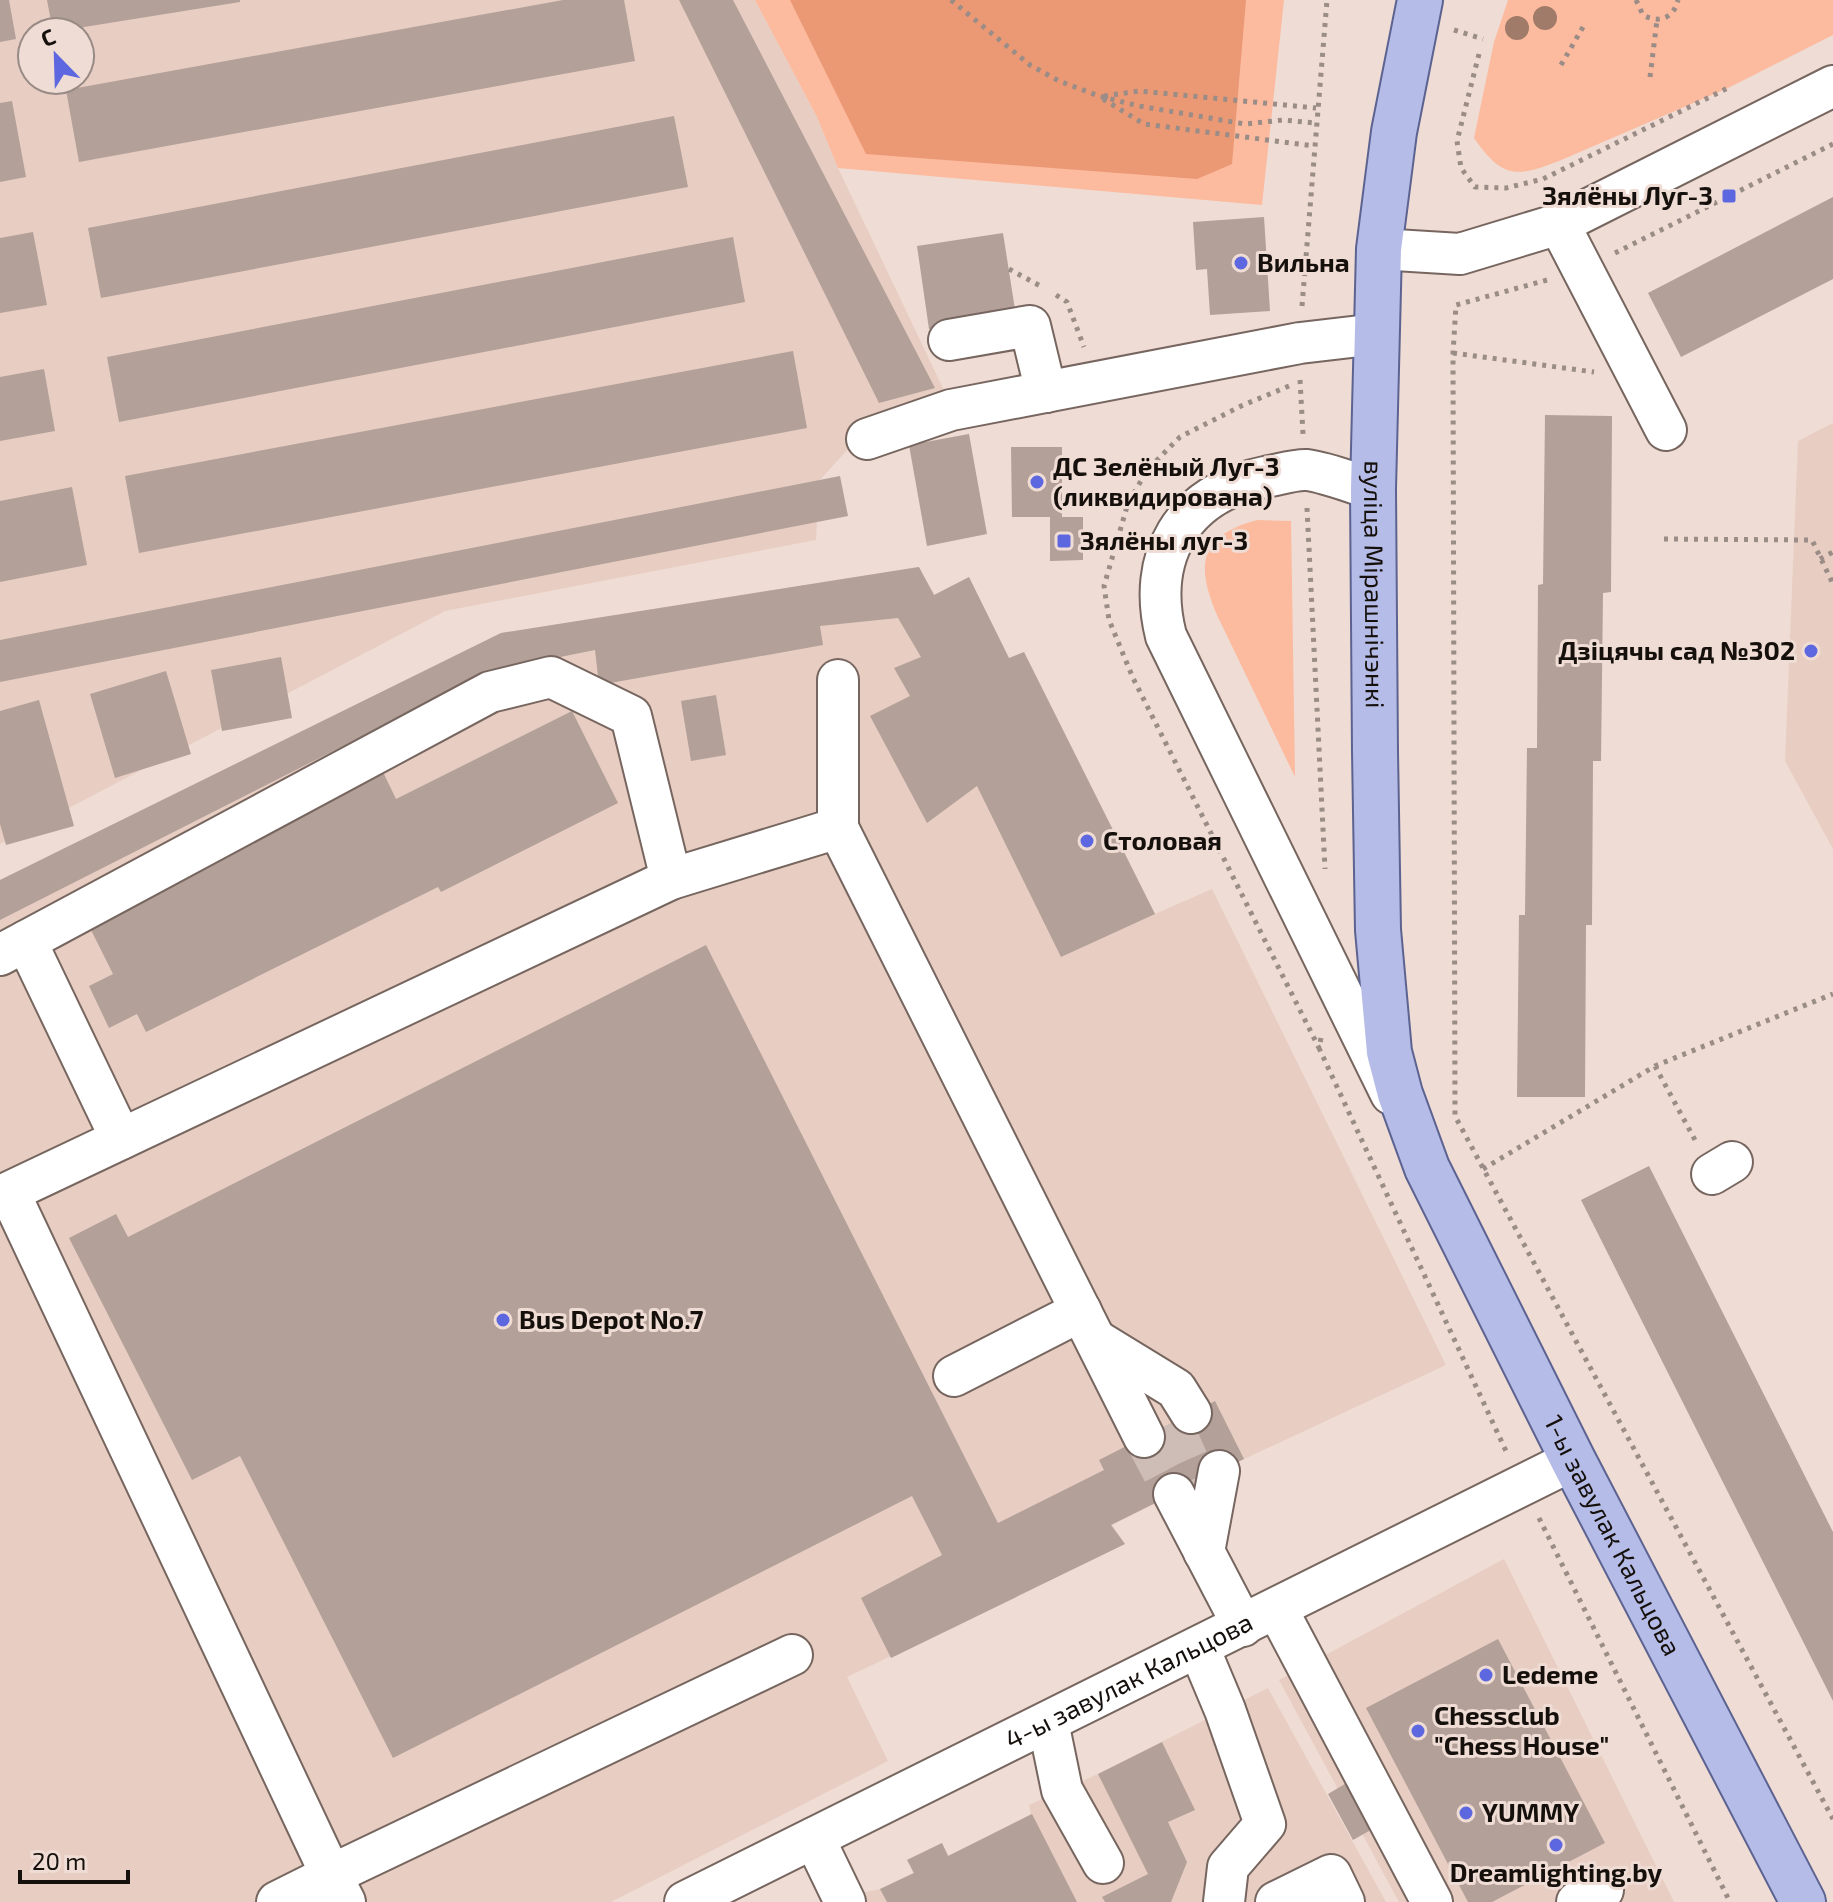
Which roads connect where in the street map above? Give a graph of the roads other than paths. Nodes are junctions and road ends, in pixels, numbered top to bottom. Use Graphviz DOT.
graph roads {
  1 [pos="1438,10"];
  2 [pos="1833,86"];
  3 [pos="1559,224"];
  4 [pos="1379,249"];
  5 [pos="1377,334"];
  6 [pos="949,340"];
  7 [pos="1046,392"];
  8 [pos="1666,430"];
  9 [pos="867,439"];
  10 [pos="1373,489"];
  11 [pos="838,680"];
  12 [pos="838,828"];
  13 [pos="671,879"];
  14 [pos="13,948"];
  15 [pos="121,1139"];
  16 [pos="1427,1168"];
  17 [pos="4,1195"];
  18 [pos="1088,1326"];
  19 [pos="954,1376"];
  20 [pos="1573,1460"];
  21 [pos="1185,1489"];
  22 [pos="1260,1618"];
  23 [pos="1199,1648"];
  24 [pos="792,1655"];
  25 [pos="1048,1722"];
  26 [pos="814,1838"];
  27 [pos="1103,1863"];
  28 [pos="338,1889"];
  29 [pos="277,1902"];
  30 [pos="685,1902"];
  31 [pos="845,1902"];
  32 [pos="1224,1902"];
  33 [pos="1276,1902"];
  34 [pos="1344,1902"];
  35 [pos="1432,1902"];
  36 [pos="1803,1902"];
  1 -- 4 [label="main road, вуліца Мірашнічэнкі"];
  2 -- 3 [label="street"];
  3 -- 4 [label="street"];
  3 -- 8 [label="street"];
  4 -- 5 [label="main road, вуліца Мірашнічэнкі"];
  5 -- 7 [label="street"];
  5 -- 10 [label="main road, вуліца Мірашнічэнкі"];
  6 -- 7 [label="street"];
  7 -- 9 [label="street"];
  10 -- 16 [label="main road, вуліца Мірашнічэнкі"];
  10 -- 16 [label="street"];
  11 -- 12 [label="street"];
  12 -- 13 [label="street"];
  12 -- 18 [label="street"];
  13 -- 14 [label="street"];
  13 -- 15 [label="street"];
  14 -- 15 [label="street"];
  15 -- 17 [label="street"];
  16 -- 20 [label="main road, 1-ы завулак Кальцова"];
  17 -- 28 [label="street"];
  18 -- 18 [label="street"];
  18 -- 19 [label="street"];
  20 -- 22 [label="street, 4-ы завулак Кальцова"];
  20 -- 36 [label="main road, 1-ы завулак Кальцова"];
  21 -- 22 [label="street"];
  22 -- 23 [label="street, 4-ы завулак Кальцова"];
  22 -- 35 [label="street"];
  23 -- 25 [label="street, 4-ы завулак Кальцова"];
  23 -- 32 [label="street"];
  24 -- 28 [label="street"];
  25 -- 26 [label="street, 4-ы завулак Кальцова"];
  25 -- 27 [label="street"];
  26 -- 30 [label="street, 4-ы завулак Кальцова"];
  26 -- 31 [label="street"];
  28 -- 29 [label="street"];
  33 -- 34 [label="street"];
}
